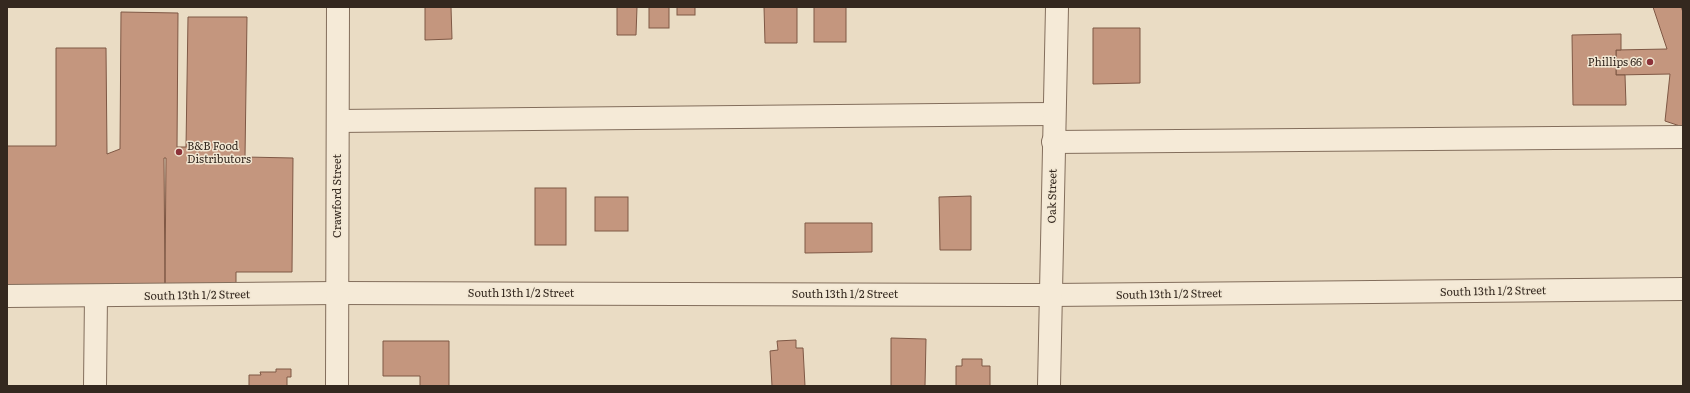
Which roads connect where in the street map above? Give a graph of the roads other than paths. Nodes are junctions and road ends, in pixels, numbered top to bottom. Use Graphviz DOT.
graph roads {
  1 [pos="338,7"];
  2 [pos="1057,7"];
  3 [pos="1054,114"];
  4 [pos="338,121"];
  5 [pos="1683,137"];
  6 [pos="1053,142"];
  7 [pos="1683,289"];
  8 [pos="337,293"];
  9 [pos="1050,295"];
  10 [pos="7,296"];
  11 [pos="96,296"];
  12 [pos="95,386"];
  13 [pos="337,386"];
  14 [pos="1049,386"];
  1 -- 4 [label="street, Crawford Street"];
  2 -- 3 [label="street, Oak Street"];
  3 -- 4 [label="street"];
  3 -- 6 [label="street, Oak Street"];
  4 -- 8 [label="street, Crawford Street"];
  5 -- 6 [label="street"];
  6 -- 9 [label="street, Oak Street"];
  7 -- 9 [label="street, South 13th 1/2 Street"];
  8 -- 9 [label="street, South 13th 1/2 Street"];
  8 -- 11 [label="street, South 13th 1/2 Street"];
  8 -- 13 [label="street, Crawford Street"];
  9 -- 14 [label="street, Oak Street"];
  10 -- 11 [label="street, South 13th 1/2 Street"];
  11 -- 12 [label="street"];
}
